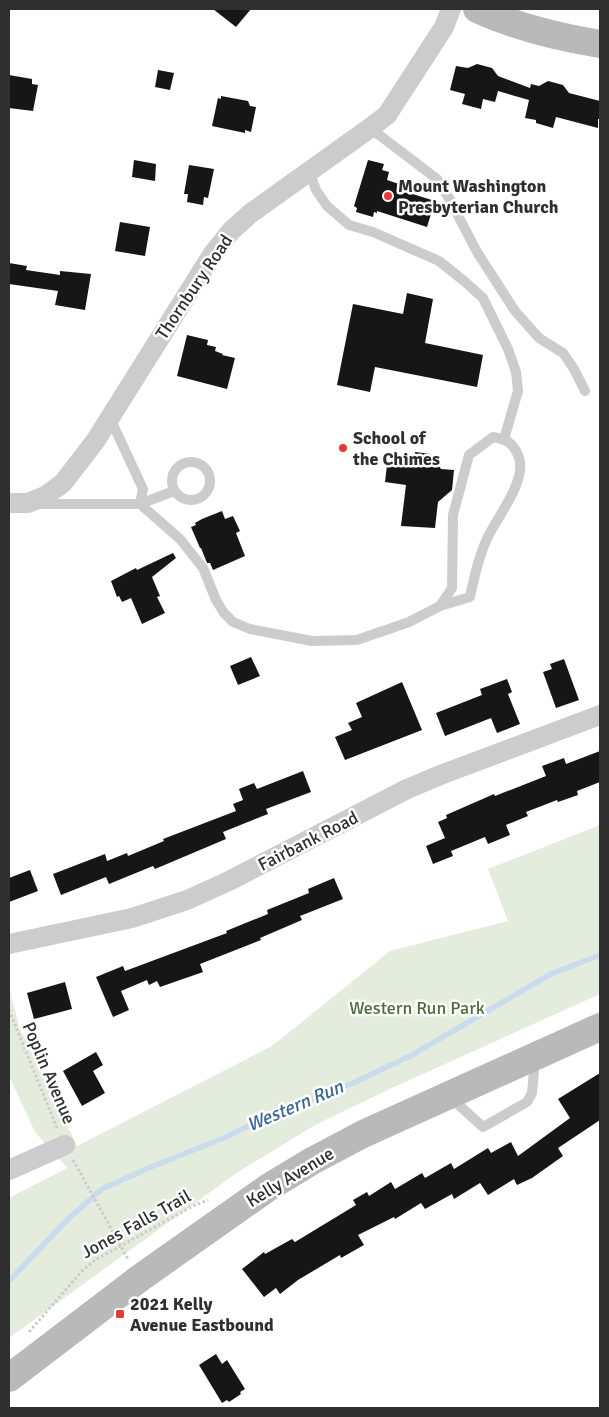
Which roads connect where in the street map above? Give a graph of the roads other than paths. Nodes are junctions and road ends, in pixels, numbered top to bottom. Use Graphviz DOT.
graph roads {
  1 [pos="451,9"];
  2 [pos="477,9"];
  3 [pos="600,44"];
  4 [pos="370,128"];
  5 [pos="309,171"];
  6 [pos="586,391"];
  7 [pos="110,418"];
  8 [pos="504,439"];
  9 [pos="174,490"];
  10 [pos="18,503"];
  11 [pos="140,504"];
  12 [pos="440,606"];
  13 [pos="600,715"];
  14 [pos="9,944"];
  15 [pos="600,1026"];
  16 [pos="536,1056"];
  17 [pos="448,1095"];
  18 [pos="65,1145"];
  19 [pos="9,1170"];
  20 [pos="9,1378"];
  1 -- 4 [label="street, Thornbury Road"];
  2 -- 3 [label="main road"];
  4 -- 5 [label="street, Thornbury Road"];
  4 -- 6 [label="lane"];
  5 -- 7 [label="street, Thornbury Road"];
  5 -- 8 [label="lane"];
  7 -- 10 [label="street, Thornbury Road"];
  7 -- 11 [label="lane"];
  8 -- 12 [label="lane"];
  8 -- 12 [label="lane"];
  9 -- 11 [label="lane"];
  10 -- 11 [label="lane"];
  11 -- 12 [label="lane"];
  13 -- 14 [label="street, Fairbank Road"];
  15 -- 16 [label="main road, Kelly Avenue"];
  16 -- 17 [label="main road, Kelly Avenue"];
  16 -- 17 [label="lane"];
  17 -- 20 [label="main road, Kelly Avenue"];
  18 -- 19 [label="street"];
}
